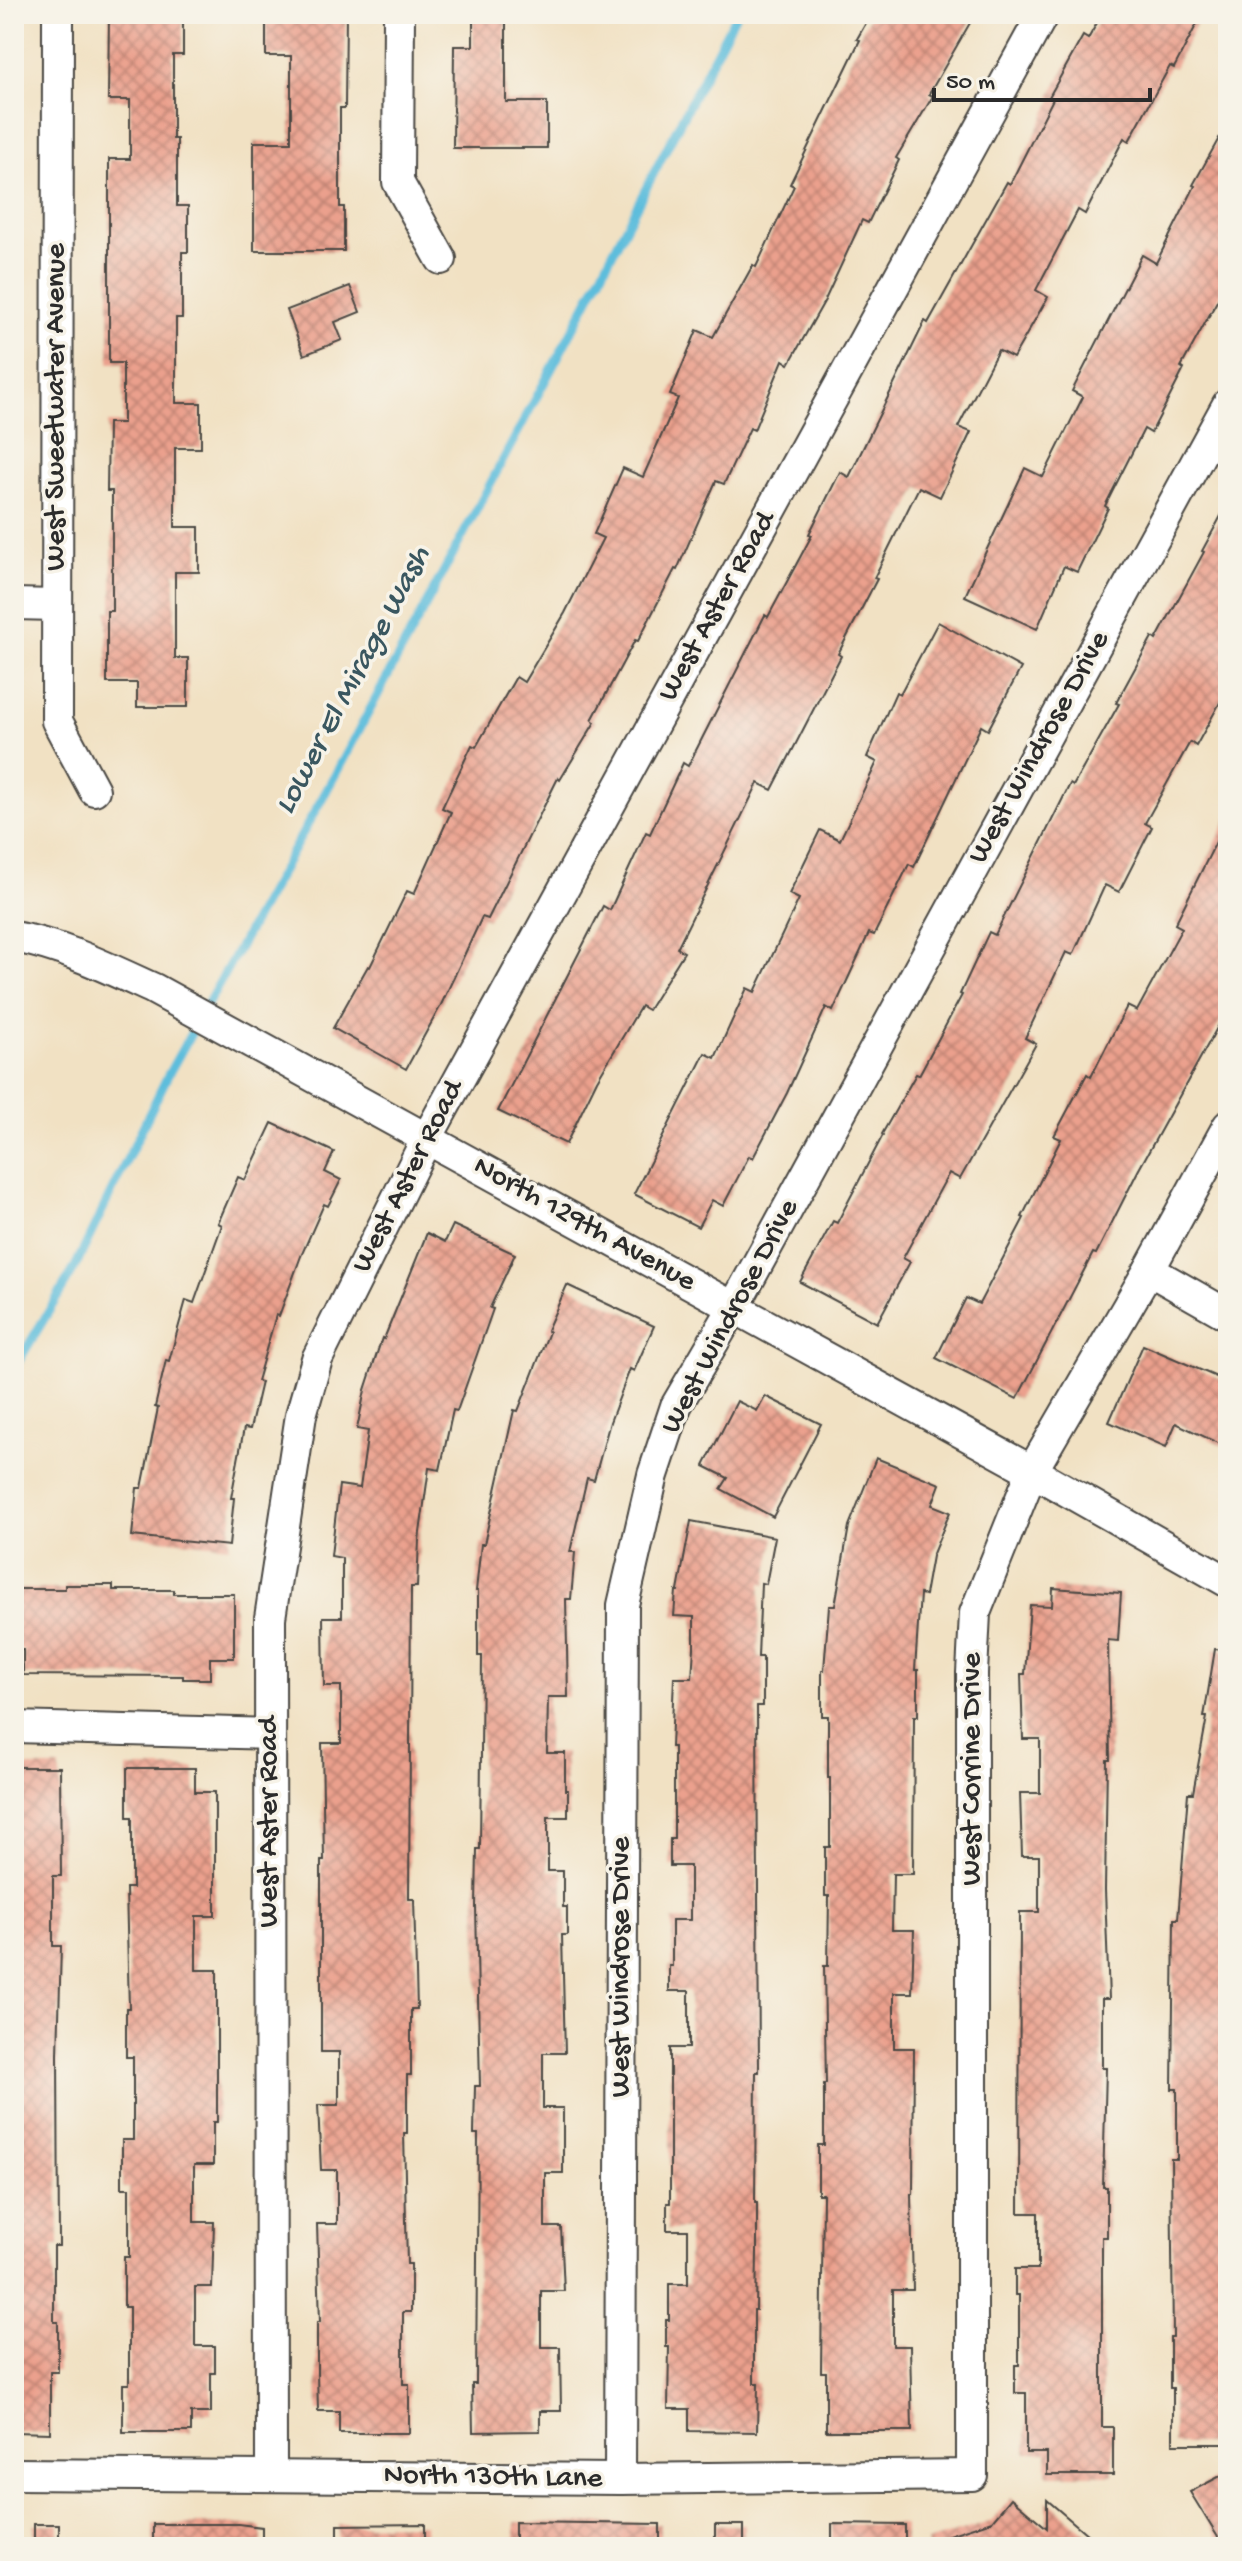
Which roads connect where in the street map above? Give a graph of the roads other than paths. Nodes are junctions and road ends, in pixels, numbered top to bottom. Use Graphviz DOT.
graph roads {
  1 [pos="58,14"];
  2 [pos="399,14"];
  3 [pos="1043,14"];
  4 [pos="441,259"];
  5 [pos="1228,404"];
  6 [pos="14,604"];
  7 [pos="56,605"];
  8 [pos="94,790"];
  9 [pos="14,937"];
  10 [pos="1228,1126"];
  11 [pos="427,1138"];
  12 [pos="1149,1270"];
  13 [pos="734,1307"];
  14 [pos="1228,1315"];
  15 [pos="1032,1471"];
  16 [pos="1228,1582"];
  17 [pos="14,1727"];
  18 [pos="270,1734"];
  19 [pos="14,2474"];
  20 [pos="271,2475"];
  21 [pos="972,2475"];
  22 [pos="620,2479"];
  1 -- 7 [label="street, West Sweetwater Avenue"];
  2 -- 4 [label="street"];
  3 -- 11 [label="street, West Aster Road"];
  5 -- 13 [label="street, West Windrose Drive"];
  6 -- 7 [label="street"];
  7 -- 8 [label="street, West Sweetwater Avenue"];
  9 -- 11 [label="street, North 129th Avenue"];
  10 -- 12 [label="street, West Corrine Drive"];
  11 -- 13 [label="street, North 129th Avenue"];
  11 -- 18 [label="street, West Aster Road"];
  12 -- 14 [label="street"];
  12 -- 15 [label="street, West Corrine Drive"];
  13 -- 15 [label="street, North 129th Avenue"];
  13 -- 22 [label="street, West Windrose Drive"];
  15 -- 16 [label="street, North 129th Avenue"];
  15 -- 21 [label="street, West Corrine Drive"];
  17 -- 18 [label="street"];
  18 -- 20 [label="street, West Aster Road"];
  19 -- 20 [label="street, North 130th Lane"];
  20 -- 22 [label="street, North 130th Lane"];
  21 -- 22 [label="street, North 130th Lane"];
}
